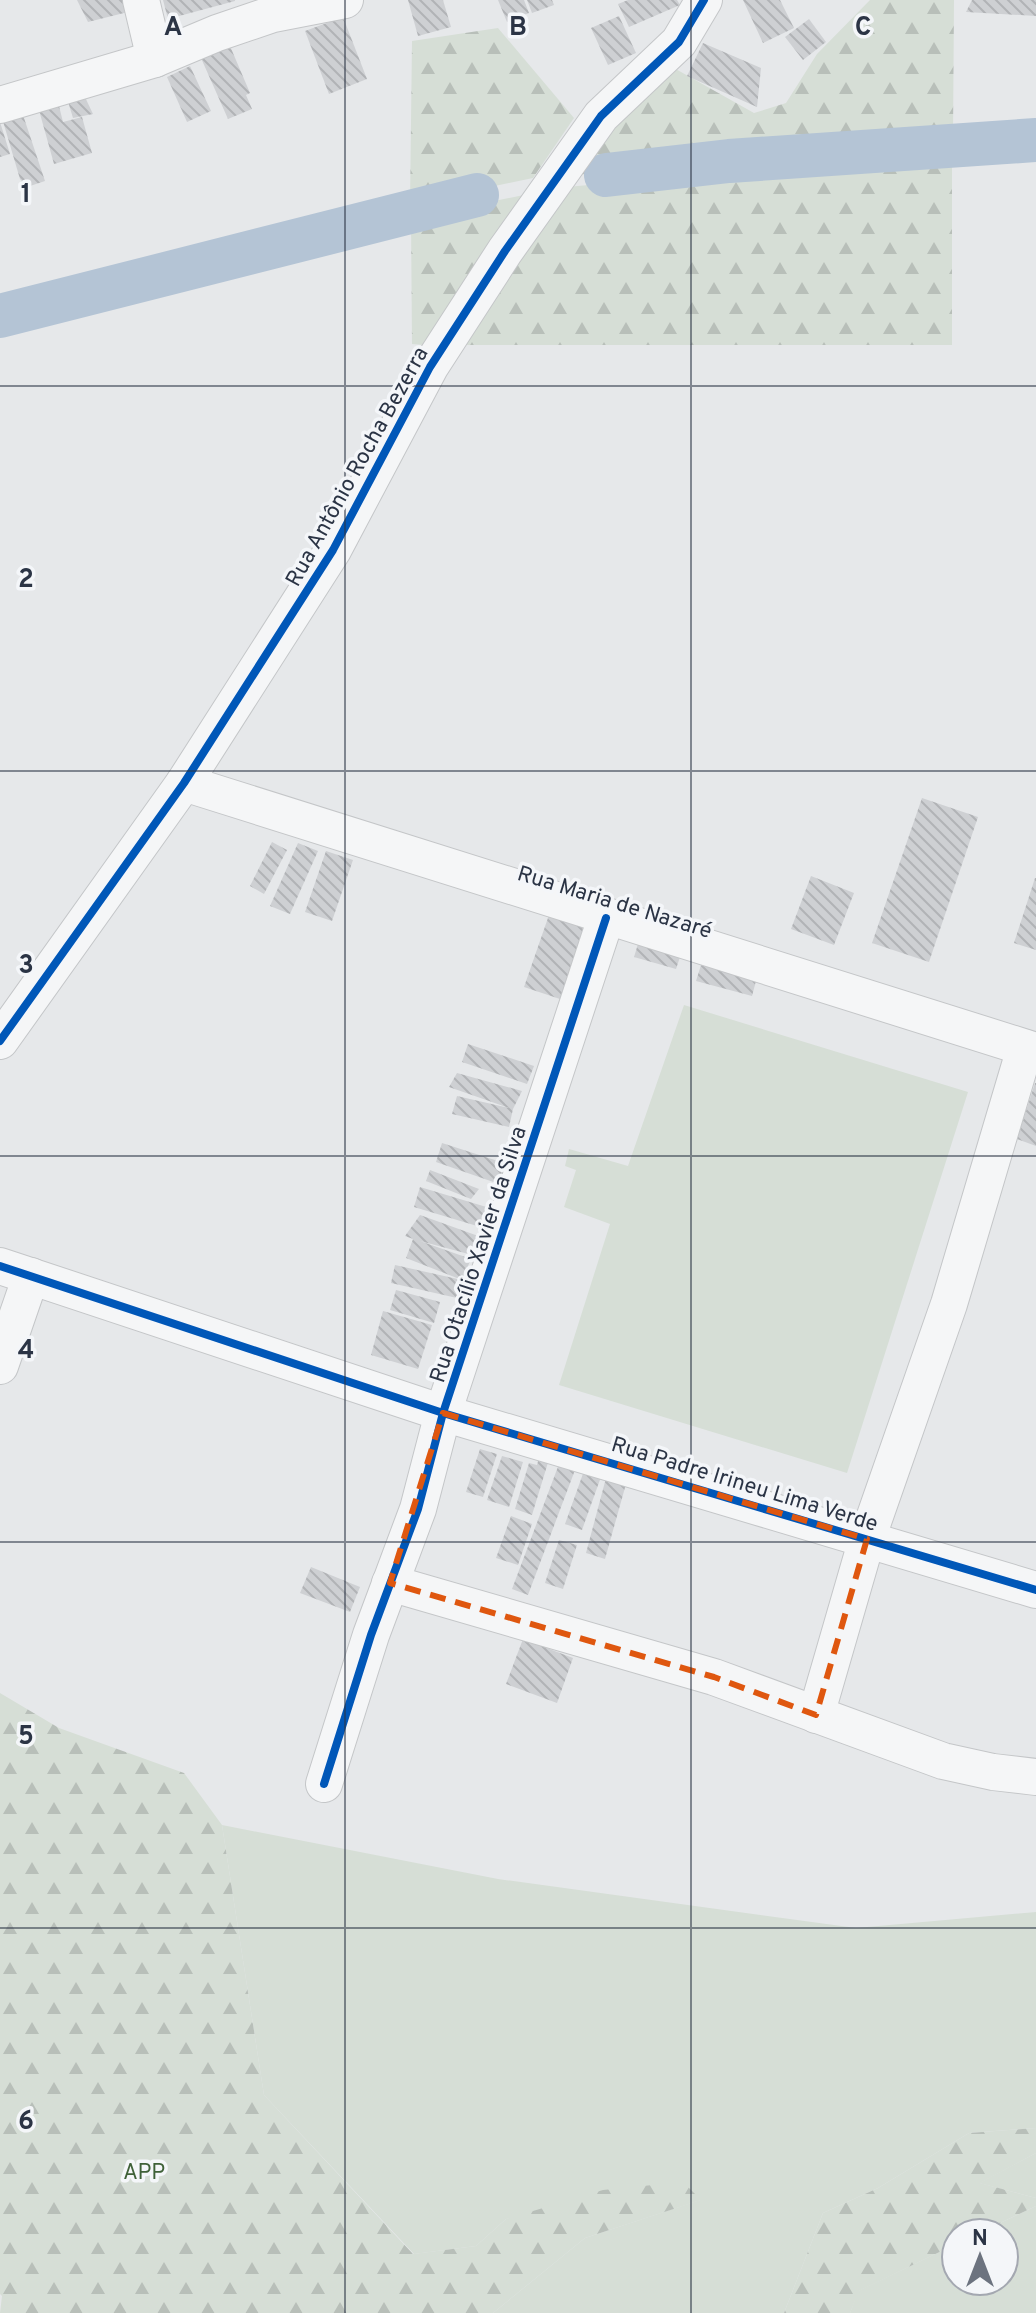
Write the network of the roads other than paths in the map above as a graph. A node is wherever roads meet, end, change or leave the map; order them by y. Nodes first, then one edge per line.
1 (141, 0) edge
2 (345, 0) edge
3 (704, 0) edge
4 (276, 7) edge
5 (155, 59) junction
6 (0, 105) edge
7 (184, 783) junction
8 (606, 918) junction
9 (0, 1041) edge
10 (1031, 1050) edge
11 (15, 1271) edge
12 (0, 1366) edge
13 (443, 1413) junction
14 (867, 1539) junction
15 (390, 1583) junction
16 (1036, 1590) edge
17 (816, 1715) junction
18 (1036, 1777) edge
19 (324, 1784) dead end

1 - 5 street
2 - 4 street
3 - 7 street, Rua Antônio Rocha Bezerra
4 - 5 street
5 - 6 street
7 - 8 street, Rua Maria de Nazaré
7 - 9 street, Rua Antônio Rocha Bezerra
8 - 10 street, Rua Maria de Nazaré
8 - 13 street, Rua Otacílio Xavier da Silva
10 - 14 street
11 - 12 street
11 - 13 street, Rua Padre Irineu Lima Verde
13 - 14 street, Rua Padre Irineu Lima Verde
13 - 15 street, Rua Otacílio Xavier da Silva
14 - 16 street, Rua Padre Irineu Lima Verde
14 - 17 street
15 - 17 street
15 - 19 street, Rua Otacílio Xavier da Silva
17 - 18 street

